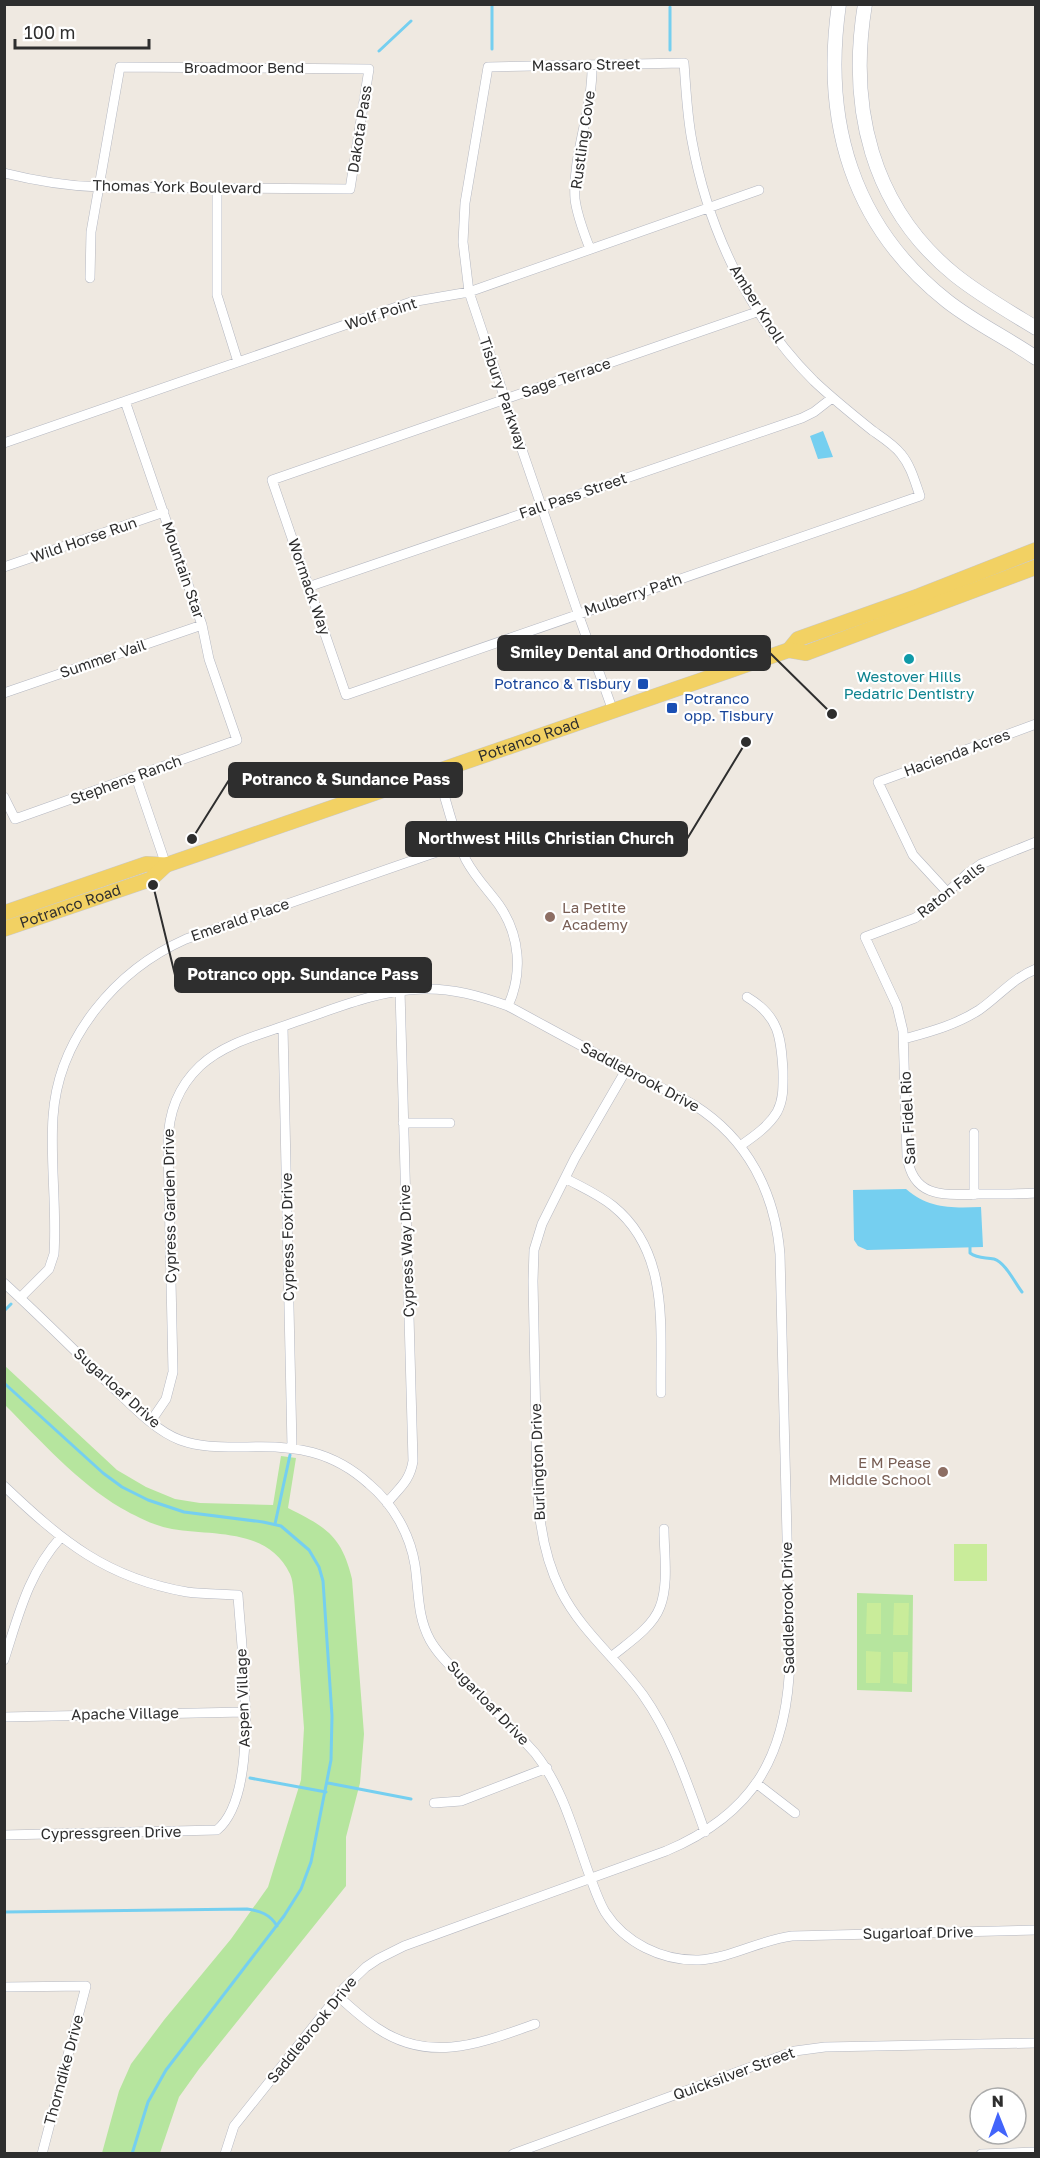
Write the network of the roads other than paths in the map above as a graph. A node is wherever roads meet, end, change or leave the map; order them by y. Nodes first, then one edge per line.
1 (839, 4) edge
2 (864, 4) edge
3 (684, 63) joint
4 (592, 65) junction
5 (488, 67) joint
6 (369, 69) joint
7 (833, 70) junction
8 (858, 70) junction
9 (4, 173) edge
10 (99, 187) junction
11 (217, 188) junction
12 (350, 189) joint
13 (759, 190) dead end
14 (708, 207) junction
15 (590, 249) junction
16 (946, 267) junction
17 (90, 278) dead end
18 (929, 285) junction
19 (469, 292) junction
20 (759, 311) junction
21 (1035, 328) edge
22 (1035, 358) edge
23 (238, 362) junction
24 (832, 398) junction
25 (505, 399) junction
26 (125, 401) junction
27 (4, 443) edge
28 (272, 480) joint
29 (920, 496) joint
30 (542, 507) junction
31 (164, 512) junction
32 (1035, 550) edge
33 (1020, 557) junction
34 (1002, 564) junction
35 (4, 567) edge
36 (1030, 569) edge
37 (308, 587) junction
38 (919, 596) junction
39 (938, 605) junction
40 (579, 614) junction
41 (202, 625) junction
42 (830, 644) junction
43 (789, 650) junction
44 (4, 693) edge
45 (345, 695) joint
46 (613, 711) junction
47 (1035, 724) edge
48 (237, 740) joint
49 (437, 772) junction
50 (136, 777) junction
51 (4, 796) edge
52 (1035, 842) edge
53 (460, 844) junction
54 (166, 865) junction
55 (948, 893) junction
56 (4, 913) edge
57 (4, 929) edge
58 (865, 937) joint
59 (1035, 969) edge
60 (400, 990) junction
61 (747, 998) dead end
62 (508, 1006) junction
63 (283, 1027) junction
64 (904, 1039) junction
65 (626, 1070) junction
66 (450, 1123) dead end
67 (403, 1124) junction
68 (974, 1132) dead end
69 (740, 1146) junction
70 (566, 1178) junction
71 (1035, 1193) edge
72 (975, 1195) junction
73 (4, 1284) edge
74 (20, 1298) junction
75 (661, 1393) dead end
76 (151, 1421) junction
77 (292, 1447) junction
78 (4, 1486) edge
79 (387, 1503) junction
80 (664, 1529) dead end
81 (60, 1537) junction
82 (612, 1657) junction
83 (4, 1660) edge
84 (245, 1712) junction
85 (4, 1717) edge
86 (547, 1767) junction
87 (756, 1783) junction
88 (434, 1803) dead end
89 (795, 1813) dead end
90 (217, 1830) joint
91 (705, 1832) junction
92 (4, 1835) edge
93 (590, 1877) junction
94 (1035, 1930) edge
95 (4, 1987) edge
96 (338, 1996) junction
97 (535, 2024) dead end
98 (1035, 2043) edge
99 (1035, 2152) edge
100 (42, 2154) edge
101 (225, 2154) edge
102 (513, 2154) edge
103 (981, 2154) edge

1 - 7 main road
2 - 8 main road
3 - 4 street, Massaro Street
3 - 14 street, Amber Knoll
4 - 5 street, Massaro Street
4 - 15 street, Rustling Cove
5 - 19 street, Tisbury Parkway
6 - 10 street, Broadmoor Bend
6 - 12 street, Dakota Pass
7 - 8 main road
7 - 18 main road
8 - 16 main road
9 - 10 street, Thomas York Boulevard
10 - 11 street, Thomas York Boulevard
10 - 17 street
11 - 12 street, Thomas York Boulevard
11 - 23 street
13 - 14 street, Wolf Point
14 - 15 street, Wolf Point
14 - 20 street, Amber Knoll
15 - 19 street, Wolf Point
16 - 18 main road
16 - 21 main road
18 - 22 main road
19 - 23 street, Wolf Point
19 - 25 street, Tisbury Parkway
20 - 24 street, Amber Knoll
20 - 25 street, Sage Terrace
23 - 26 street, Wolf Point
24 - 29 street, Amber Knoll
24 - 30 street, Fall Pass Street
25 - 28 street, Sage Terrace
25 - 30 street, Tisbury Parkway
26 - 27 street, Wolf Point
26 - 31 street, Mountain Star
28 - 37 street, Wormack Way
29 - 40 street, Mulberry Path
30 - 37 street, Fall Pass Street
30 - 40 street, Tisbury Parkway
31 - 35 street, Wild Horse Run
31 - 41 street, Mountain Star
32 - 33 main road, Potranco Road
33 - 34 main road, Potranco Road
33 - 36 main road
34 - 38 main road, Potranco Road
34 - 39 main road
36 - 39 main road, Potranco Road
37 - 45 street, Wormack Way
38 - 42 main road
38 - 43 main road, Potranco Road
39 - 42 main road, Potranco Road
40 - 45 street, Mulberry Path
40 - 46 street, Tisbury Parkway
41 - 44 street, Summer Vail
41 - 48 street, Mountain Star
42 - 43 main road, Potranco Road
43 - 46 main road, Potranco Road
46 - 49 main road, Potranco Road
47 - 55 street, Hacienda Acres
48 - 50 street, Stephens Ranch
49 - 53 street
49 - 54 main road, Potranco Road
50 - 51 street, Stephens Ranch
50 - 54 street
52 - 55 street, Raton Falls
53 - 62 street
53 - 74 street, Emerald Place
54 - 56 main road, Potranco Road
54 - 57 main road, Potranco Road
55 - 58 street, Raton Falls
58 - 64 street, San Fidel Rio
59 - 64 street
60 - 62 street, Saddlebrook Drive
60 - 63 street, Cypress Garden Drive
60 - 67 street, Cypress Way Drive
61 - 69 street
62 - 65 street, Saddlebrook Drive
63 - 76 street, Cypress Garden Drive
63 - 77 street, Cypress Fox Drive
64 - 72 street, San Fidel Rio
65 - 69 street, Saddlebrook Drive
65 - 70 street, Burlington Drive
66 - 67 street
67 - 79 street, Cypress Way Drive
68 - 72 street
69 - 87 street, Saddlebrook Drive
70 - 75 street
70 - 82 street, Burlington Drive
71 - 72 street, San Fidel Rio
73 - 74 street, Sugarloaf Drive
74 - 76 street, Sugarloaf Drive
76 - 77 street, Sugarloaf Drive
77 - 79 street, Sugarloaf Drive
78 - 81 street
79 - 86 street, Sugarloaf Drive
80 - 82 street
81 - 83 street
81 - 84 street, Aspen Village
82 - 91 street, Burlington Drive
84 - 85 street, Apache Village
84 - 90 street, Aspen Village
86 - 88 street
86 - 93 street, Sugarloaf Drive
87 - 89 street
87 - 91 street, Saddlebrook Drive
90 - 92 street, Cypressgreen Drive
91 - 93 street, Saddlebrook Drive
93 - 94 street, Sugarloaf Drive
93 - 96 street, Saddlebrook Drive
95 - 100 street, Thorndike Drive
96 - 97 street
96 - 101 street, Saddlebrook Drive
98 - 102 street, Quicksilver Street
99 - 103 street

